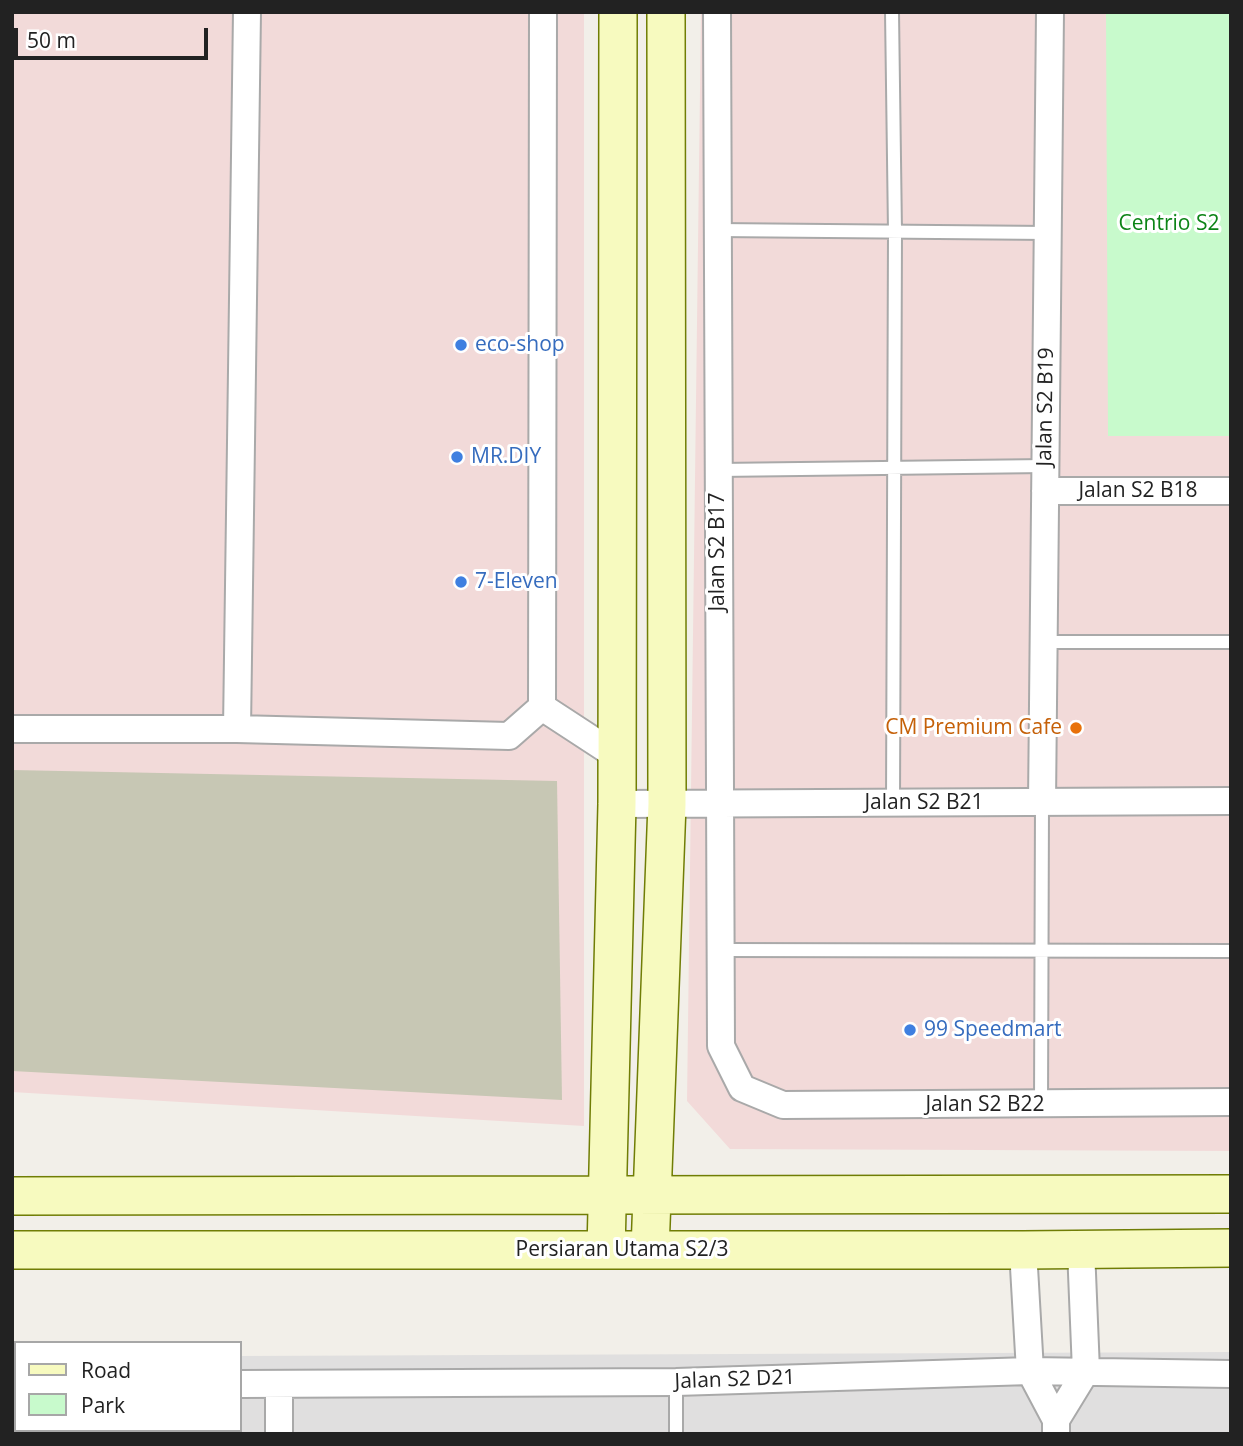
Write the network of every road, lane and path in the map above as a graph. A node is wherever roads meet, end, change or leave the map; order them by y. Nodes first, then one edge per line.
1 (247, 12) edge
2 (543, 12) edge
3 (618, 12) edge
4 (666, 12) edge
5 (717, 12) edge
6 (892, 12) edge
7 (1050, 12) edge
8 (717, 230) junction
9 (895, 232) junction
10 (1048, 233) junction
11 (894, 468) junction
12 (718, 470) junction
13 (1046, 479) junction
14 (1231, 491) edge
15 (1044, 642) junction
16 (1231, 642) edge
17 (542, 707) junction
18 (12, 729) edge
19 (237, 729) junction
20 (617, 756) junction
21 (1231, 801) edge
22 (1042, 802) junction
23 (892, 803) junction
24 (617, 804) junction
25 (667, 804) junction
26 (720, 804) junction
27 (722, 950) junction
28 (1042, 951) junction
29 (1231, 951) edge
30 (741, 1088) joint
31 (1231, 1102) edge
32 (1041, 1105) junction
33 (608, 1194) junction
34 (652, 1194) junction
35 (1231, 1194) edge
36 (12, 1196) edge
37 (1231, 1248) edge
38 (1081, 1249) junction
39 (12, 1250) edge
40 (606, 1250) junction
41 (650, 1250) junction
42 (1023, 1250) junction
43 (1030, 1371) junction
44 (1086, 1371) junction
45 (1231, 1374) edge
46 (676, 1382) junction
47 (242, 1384) edge
48 (279, 1385) junction
49 (1056, 1427) edge
50 (279, 1434) edge
51 (676, 1434) edge

1 - 19 street
2 - 17 street
3 - 20 street
4 - 25 street
5 - 8 street, Jalan S2 B17
6 - 9 lane
7 - 10 street, Jalan S2 B19
8 - 9 lane
8 - 12 street, Jalan S2 B17
9 - 10 lane
9 - 11 lane
10 - 13 street, Jalan S2 B19
11 - 12 lane
11 - 13 lane
11 - 23 lane
12 - 26 street, Jalan S2 B17
13 - 14 street, Jalan S2 B18
13 - 15 street, Jalan S2 B19
15 - 16 lane
15 - 22 street, Jalan S2 B19
17 - 19 street
17 - 20 street
18 - 19 street
20 - 24 street
21 - 22 street, Jalan S2 B21
22 - 23 street, Jalan S2 B21
22 - 28 lane
23 - 26 street, Jalan S2 B21
24 - 25 street, Jalan S2 B21
24 - 33 street
25 - 26 street, Jalan S2 B21
25 - 34 street
26 - 27 street, Jalan S2 B17
27 - 28 lane
27 - 30 street, Jalan S2 B17
28 - 29 lane
28 - 32 lane
30 - 32 street, Jalan S2 B22
31 - 32 street, Jalan S2 B22
33 - 34 street
33 - 36 street
33 - 40 street
34 - 35 street
34 - 41 street
37 - 38 street, Persiaran Utama S2/3
38 - 42 street, Persiaran Utama S2/3
38 - 44 street
39 - 40 street, Persiaran Utama S2/3
40 - 41 street, Persiaran Utama S2/3
41 - 42 street, Persiaran Utama S2/3
42 - 43 street
43 - 44 street, Jalan S2 D21
43 - 46 street, Jalan S2 D21
43 - 49 street
44 - 45 street, Jalan S2 D21
44 - 49 street
46 - 48 street, Jalan S2 D21
46 - 51 lane
47 - 48 street, Jalan S2 D21
48 - 50 street

